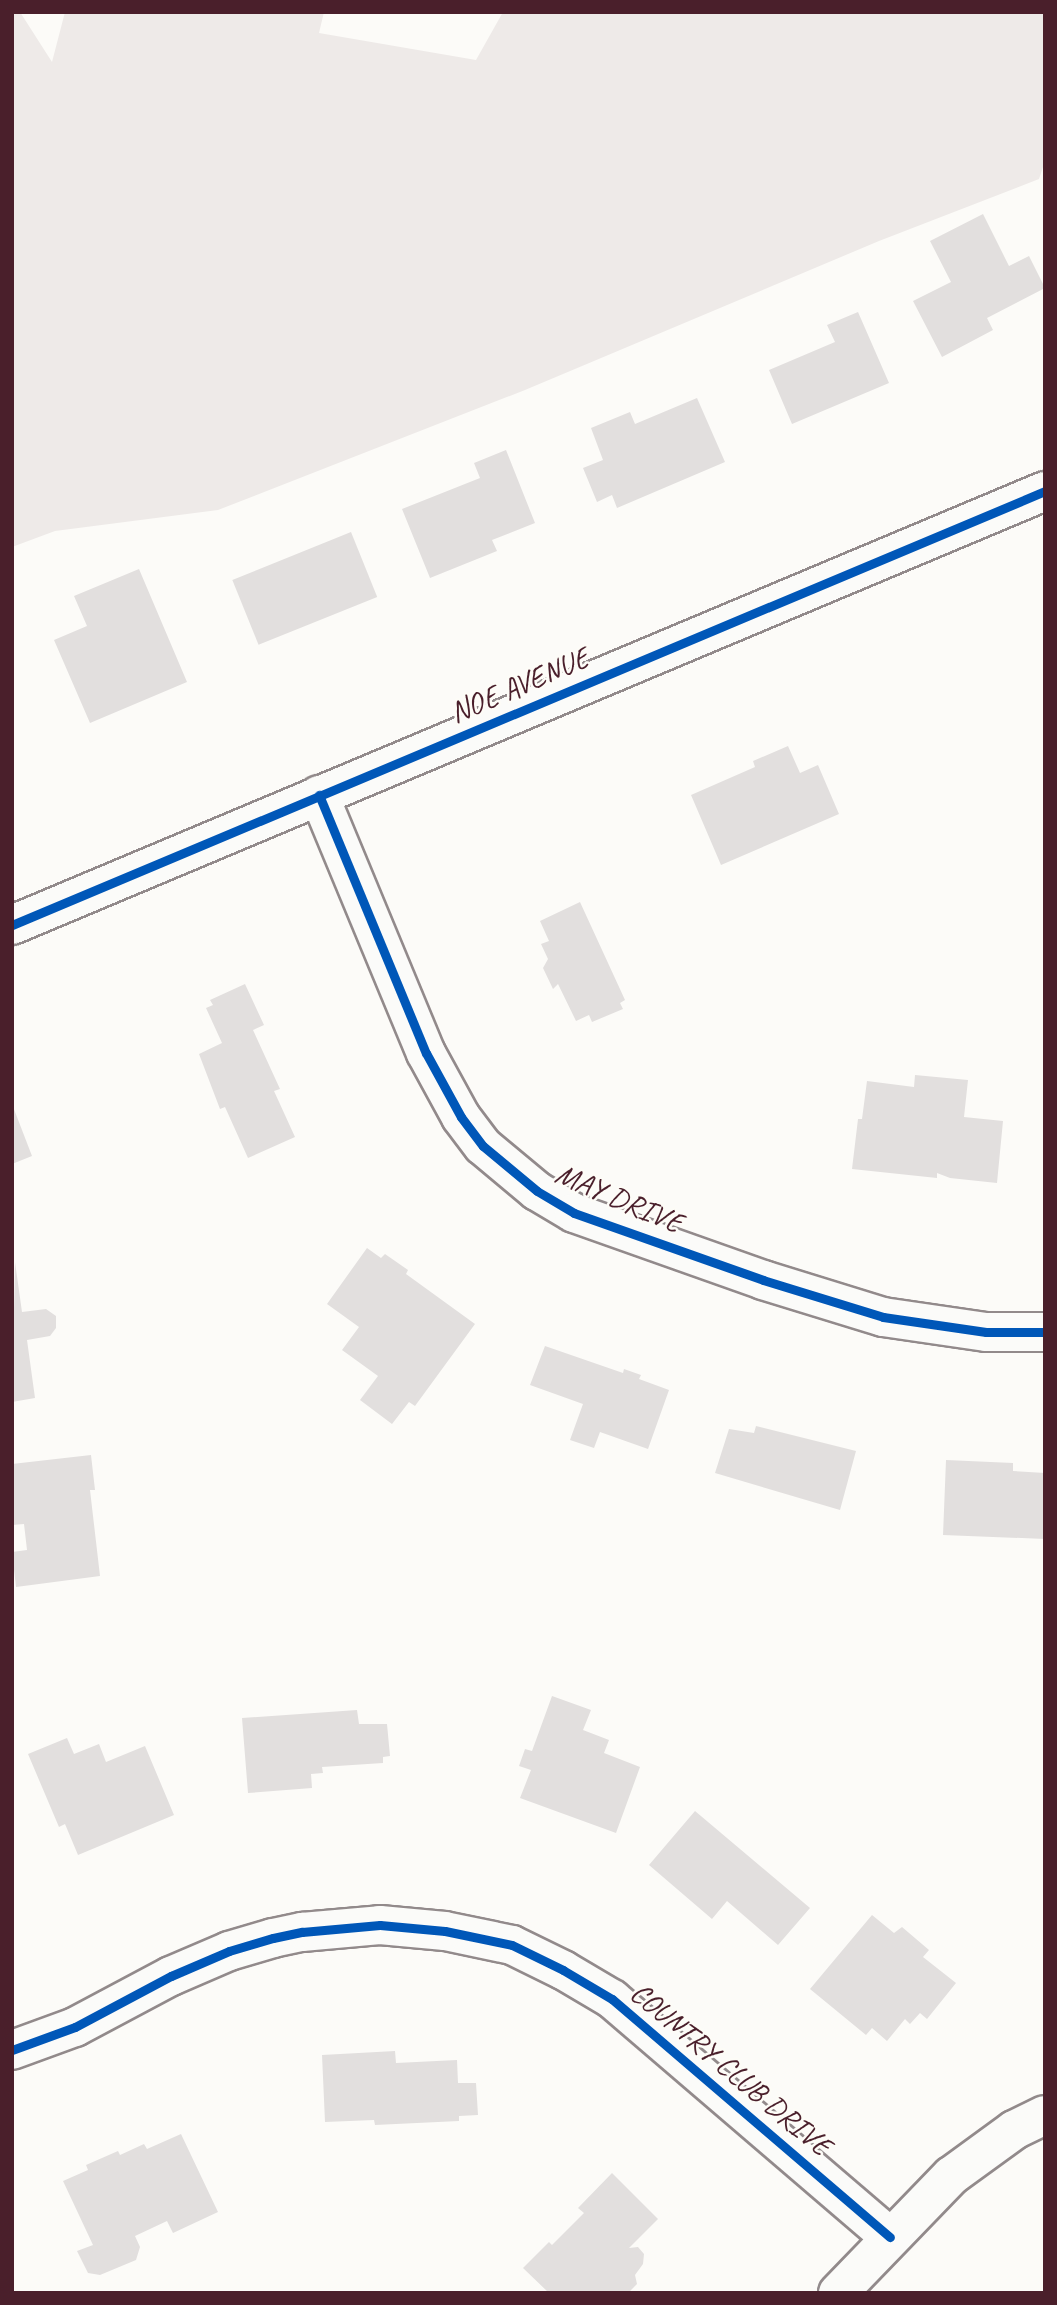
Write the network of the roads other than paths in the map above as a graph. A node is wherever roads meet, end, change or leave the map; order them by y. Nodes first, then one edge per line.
1 (1045, 491) edge
2 (319, 795) junction
3 (12, 925) edge
4 (1045, 1332) edge
5 (12, 2050) edge
6 (1045, 2115) edge
7 (890, 2237) junction
8 (838, 2293) edge

1 - 2 street, NOE AVENUE
2 - 3 street, NOE AVENUE
2 - 4 street, MAY DRIVE
5 - 7 street, COUNTRY CLUB DRIVE
6 - 7 street
7 - 8 street

